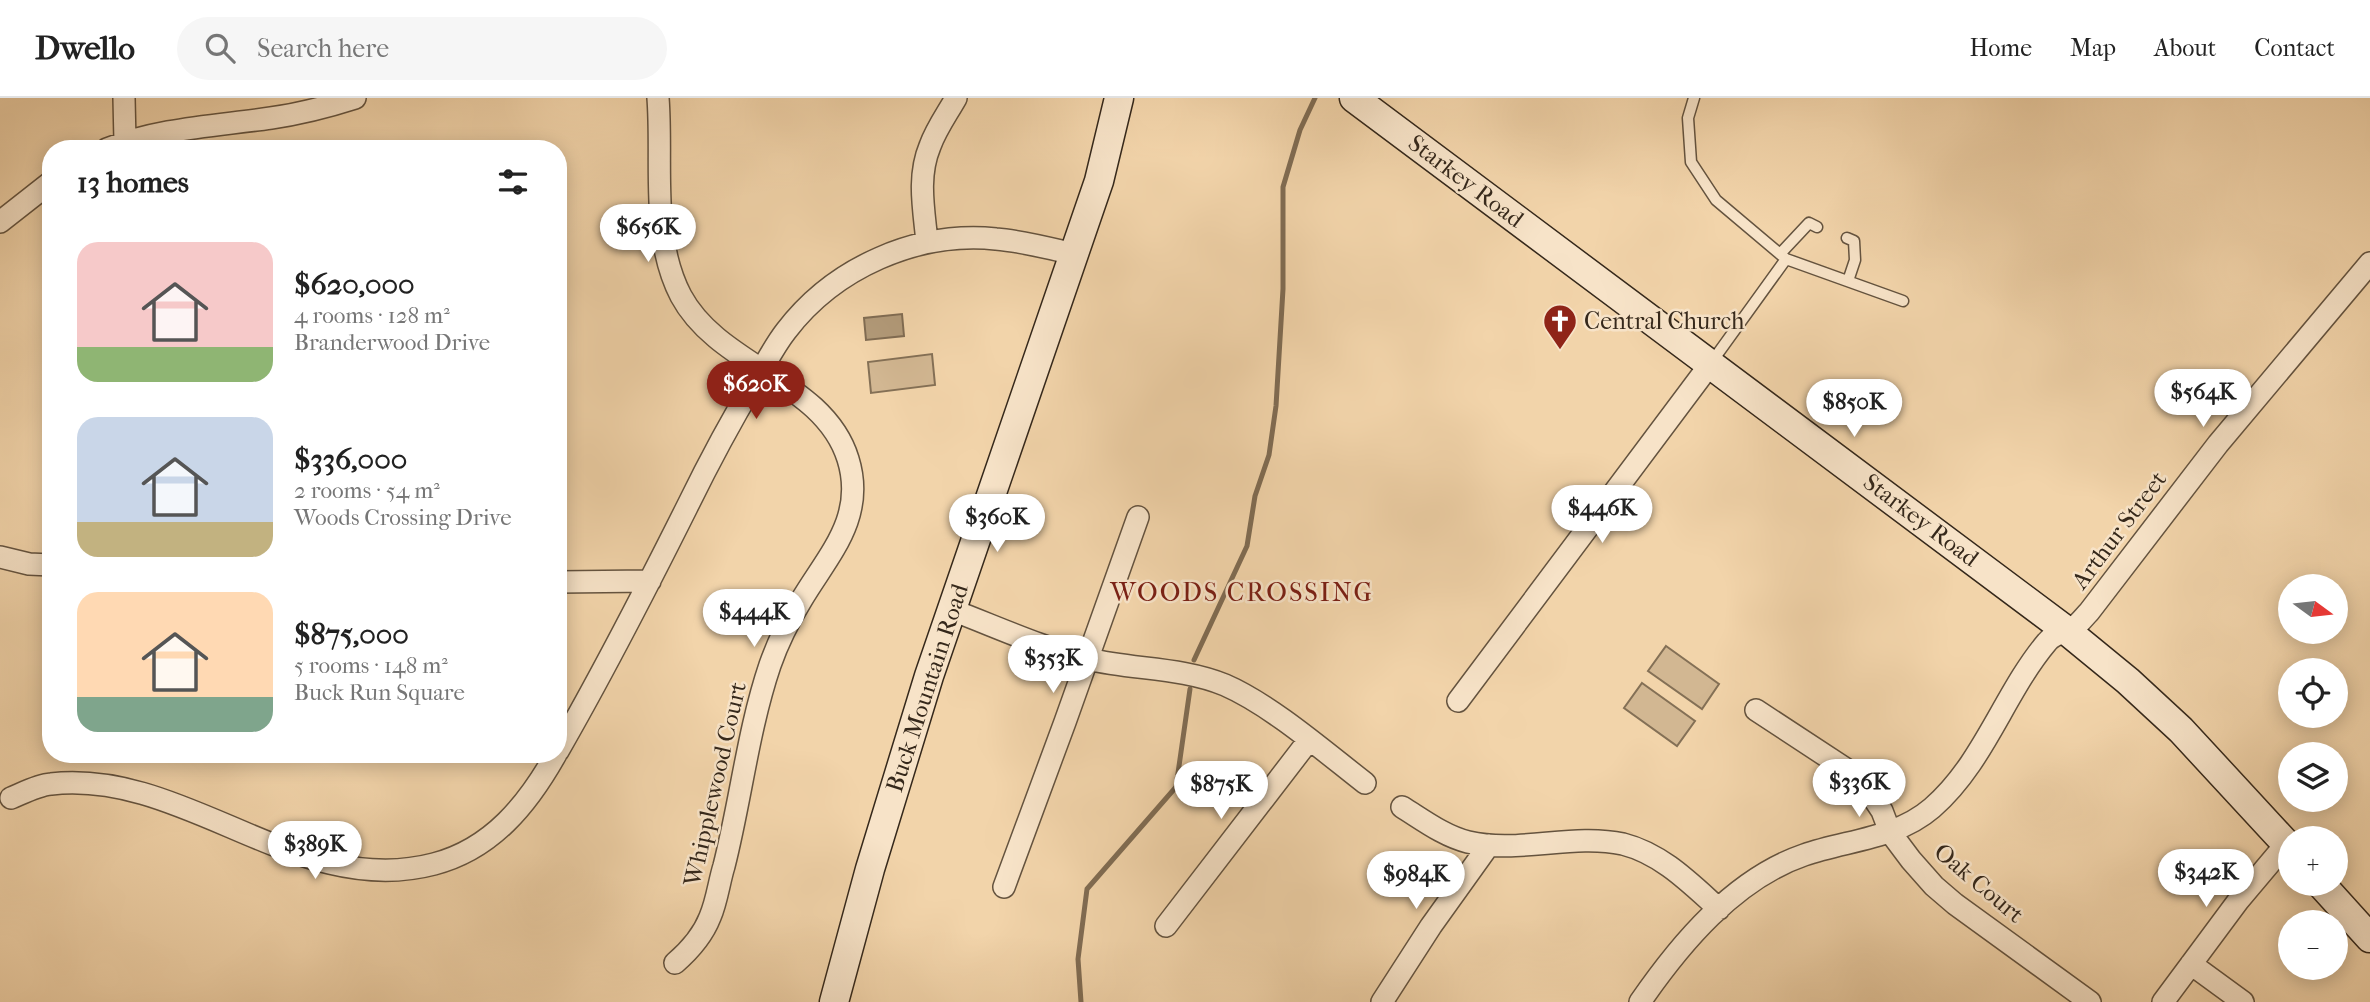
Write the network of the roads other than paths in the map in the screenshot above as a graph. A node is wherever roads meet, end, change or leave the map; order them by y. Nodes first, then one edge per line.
1 (124, 98) edge
2 (355, 98) edge
3 (658, 98) edge
4 (956, 98) edge
5 (1119, 98) edge
6 (1354, 98) edge
7 (1694, 98) edge
8 (117, 140) edge
9 (137, 140) edge
10 (42, 189) edge
11 (0, 222) edge
12 (1817, 227) dead end
13 (1847, 238) dead end
14 (927, 242) junction
15 (1074, 254) junction
16 (1783, 257) junction
17 (2370, 263) edge
18 (1848, 281) junction
19 (1903, 301) dead end
20 (1712, 363) junction
21 (761, 371) junction
22 (1138, 517) dead end
23 (0, 557) edge
24 (42, 565) edge
25 (650, 581) junction
26 (567, 582) edge
27 (952, 610) junction
28 (2067, 631) junction
29 (1088, 659) junction
30 (1458, 701) dead end
31 (1756, 710) dead end
32 (567, 735) edge
33 (1309, 740) junction
34 (551, 763) edge
35 (1366, 783) dead end
36 (11, 798) dead end
37 (1402, 807) dead end
38 (1890, 832) junction
39 (2278, 835) edge
40 (1489, 845) junction
41 (2278, 857) edge
42 (1004, 887) dead end
43 (2332, 896) edge
44 (1719, 909) junction
45 (1166, 926) dead end
46 (2370, 938) edge
47 (675, 963) dead end
48 (2191, 964) junction
49 (1643, 1001) edge
50 (834, 1002) edge
51 (1382, 1002) edge
52 (2090, 1002) edge
53 (2163, 1002) edge
54 (2243, 1002) edge

1 - 8 street
2 - 9 street
3 - 21 street, Whipplewood Court
4 - 14 street
5 - 15 main road, Buck Mountain Road
6 - 20 main road, Starkey Road
7 - 16 lane
10 - 11 street
12 - 16 lane
13 - 18 lane
14 - 15 street
14 - 21 street
15 - 27 main road, Buck Mountain Road
16 - 18 lane
16 - 20 lane
17 - 28 street, Arthur Street
18 - 19 lane
20 - 28 main road, Starkey Road
20 - 30 street
21 - 25 street
21 - 47 street, Whipplewood Court
22 - 29 street
23 - 24 street
25 - 26 street
25 - 32 street
27 - 29 street
27 - 50 main road, Buck Mountain Road
28 - 38 street, Arthur Street
28 - 39 main road, Starkey Road
29 - 33 street
29 - 42 street
31 - 38 street, Oak Court
33 - 35 street
33 - 45 street
34 - 36 street
37 - 40 street
38 - 44 street, Arthur Street
38 - 52 street, Oak Court
40 - 44 street
40 - 51 street
41 - 48 street
43 - 46 main road
44 - 49 street, Arthur Street
48 - 53 street
48 - 54 street

